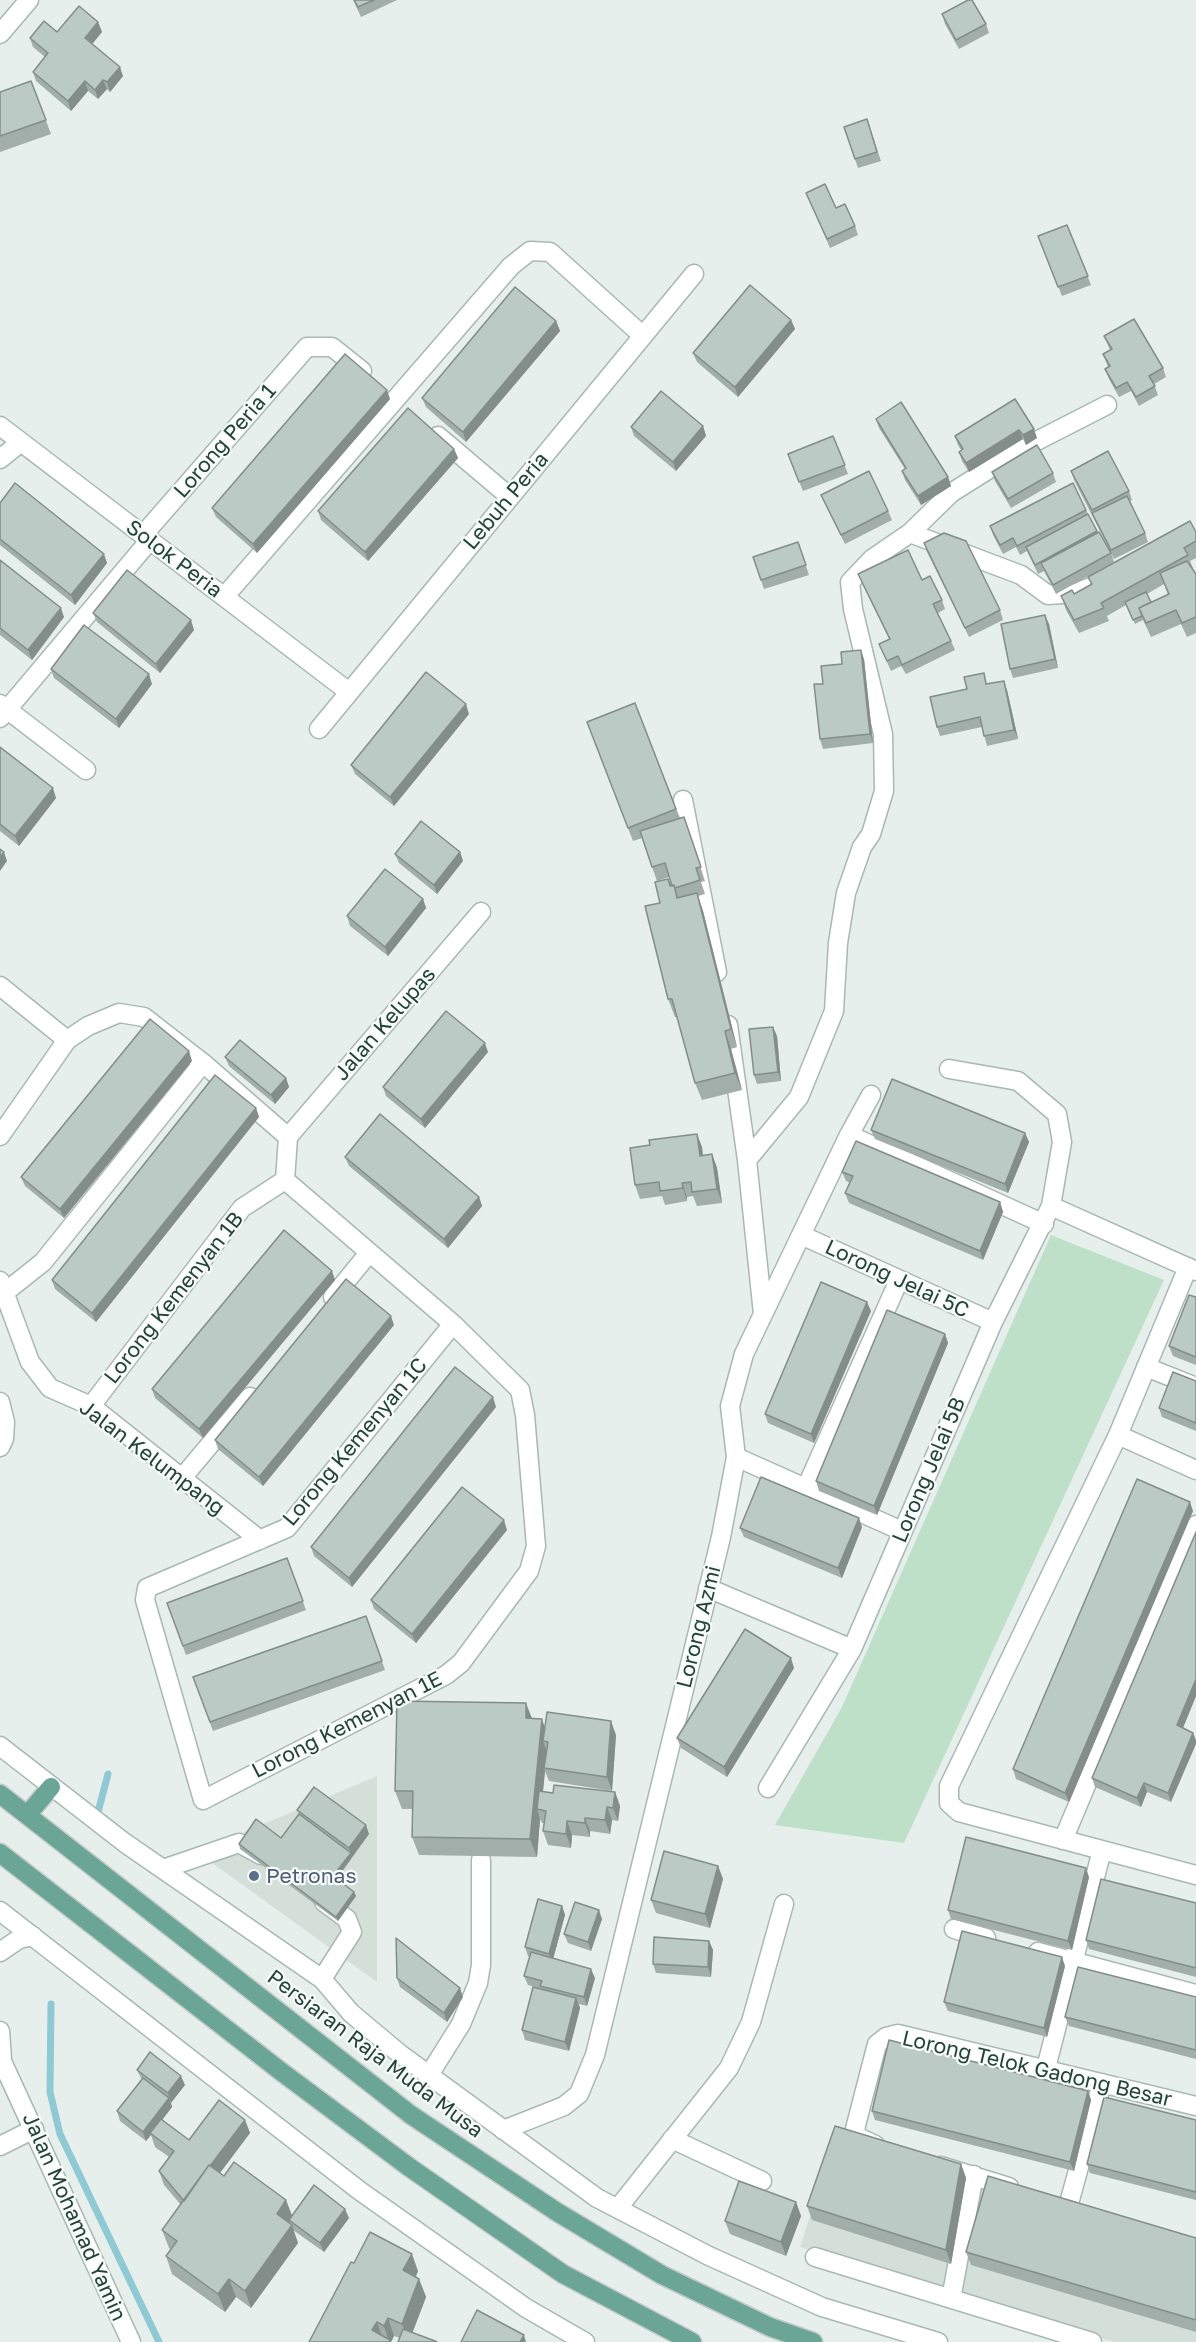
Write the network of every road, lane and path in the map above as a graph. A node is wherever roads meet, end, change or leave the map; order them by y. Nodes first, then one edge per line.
1 (29, 0) edge
2 (0, 34) edge
3 (694, 274) dead end
4 (643, 336) junction
5 (395, 399) junction
6 (1107, 405) dead end
7 (0, 426) edge
8 (21, 442) junction
9 (0, 459) edge
10 (510, 497) junction
11 (910, 533) junction
12 (146, 538) junction
13 (1102, 581) edge
14 (224, 597) junction
15 (349, 692) junction
16 (2, 711) edge
17 (319, 729) dead end
18 (86, 770) dead end
19 (683, 800) dead end
20 (482, 912) dead end
21 (720, 985) edge
22 (0, 986) edge
23 (724, 1008) edge
24 (67, 1040) junction
25 (203, 1063) junction
26 (949, 1069) dead end
27 (871, 1095) dead end
28 (849, 1135) junction
29 (0, 1136) edge
30 (288, 1137) junction
31 (747, 1160) junction
32 (285, 1180) junction
33 (1051, 1206) junction
34 (1044, 1224) junction
35 (801, 1235) junction
36 (369, 1253) junction
37 (1192, 1269) edge
38 (899, 1280) junction
39 (2, 1287) edge
40 (763, 1314) junction
41 (318, 1315) edge
42 (993, 1322) junction
43 (453, 1324) junction
44 (1146, 1367) junction
45 (260, 1385) edge
46 (1196, 1387) edge
47 (0, 1402) edge
48 (91, 1406) junction
49 (1118, 1435) junction
50 (0, 1447) edge
51 (736, 1457) junction
52 (1196, 1470) edge
53 (182, 1478) junction
54 (806, 1488) junction
55 (1196, 1525) edge
56 (902, 1531) junction
57 (260, 1540) junction
58 (147, 1588) joint
59 (708, 1588) junction
60 (852, 1649) junction
61 (0, 1746) edge
62 (51, 1787) junction
63 (768, 1788) dead end
64 (0, 1794) edge
65 (28, 1814) junction
66 (1063, 1840) junction
67 (1102, 1850) junction
68 (0, 1853) edge
69 (481, 1860) edge
70 (274, 1866) edge
71 (163, 1869) junction
72 (1196, 1875) edge
73 (311, 1892) edge
74 (784, 1904) dead end
75 (0, 1911) edge
76 (954, 1929) dead end
77 (33, 1936) junction
78 (0, 1952) edge
79 (1074, 1961) junction
80 (322, 1979) junction
81 (1196, 1994) edge
82 (0, 2031) edge
83 (1, 2058) edge
84 (1046, 2068) junction
85 (429, 2076) junction
86 (1102, 2083) junction
87 (1196, 2106) edge
88 (34, 2129) junction
89 (503, 2130) junction
90 (672, 2139) junction
91 (0, 2146) edge
92 (887, 2149) edge
93 (920, 2159) edge
94 (974, 2175) junction
95 (762, 2181) dead end
96 (1026, 2193) edge
97 (1047, 2200) edge
98 (1068, 2207) junction
99 (618, 2208) junction
100 (1089, 2214) edge
101 (815, 2257) dead end
102 (951, 2299) junction
103 (131, 2342) edge
104 (585, 2342) edge
105 (692, 2342) edge
106 (813, 2342) edge
107 (938, 2342) edge
108 (1092, 2342) edge

1 - 2 street
3 - 4 street, Lebuh Peria
4 - 5 street
4 - 10 street, Lebuh Peria
5 - 10 street
5 - 12 street, Lorong Peria 1
5 - 14 street
6 - 11 street
7 - 8 street, Solok Peria
8 - 9 street
8 - 12 street, Solok Peria
10 - 15 street, Lebuh Peria
11 - 13 street
11 - 31 street
12 - 14 street, Solok Peria
12 - 16 street, Lorong Peria 1
14 - 15 street, Solok Peria
15 - 17 street, Lebuh Peria
16 - 18 street
19 - 21 street
20 - 30 street, Jalan Kelupas
22 - 24 street
23 - 31 street
24 - 25 street
24 - 29 street
25 - 30 street
25 - 39 street
26 - 33 street, Lorong Jelai 5B
27 - 28 street, Lorong Azmi
28 - 34 street
28 - 35 street, Lorong Azmi
30 - 32 street
31 - 40 street
32 - 36 street, Lorong Kemenyan 1E
32 - 48 street, Lorong Kemenyan 1B
33 - 34 street, Lorong Jelai 5B
33 - 37 street
34 - 42 street, Lorong Jelai 5B
35 - 38 street, Lorong Jelai 5C
35 - 40 street, Lorong Azmi
36 - 41 street
36 - 43 street, Lorong Kemenyan 1E
37 - 44 street
38 - 42 street, Lorong Jelai 5C
38 - 54 street
39 - 48 street, Jalan Kelumpang
40 - 51 street, Lorong Azmi
42 - 56 street, Lorong Jelai 5B
43 - 57 street, Lorong Kemenyan 1C
43 - 58 street, Lorong Kemenyan 1E
44 - 46 street
44 - 49 street
45 - 53 street
47 - 50 street
48 - 53 street, Jalan Kelumpang
49 - 52 street
49 - 66 street
51 - 54 street
51 - 59 street, Lorong Azmi
53 - 57 street, Jalan Kelumpang
54 - 56 street
55 - 66 street
56 - 60 street, Lorong Jelai 5B
57 - 58 street, Lorong Kemenyan 1C
59 - 60 street
59 - 89 street, Lorong Azmi
60 - 63 street, Lorong Jelai 5B
61 - 62 street
62 - 65 main road
62 - 71 street
64 - 65 main road, Persiaran Raja Muda Musa
65 - 106 main road, Persiaran Raja Muda Musa
66 - 67 street
67 - 72 street
67 - 79 street
68 - 105 main road
69 - 85 street
70 - 71 street
71 - 80 street
73 - 80 street
74 - 90 street
75 - 77 street
76 - 79 street
77 - 78 street
77 - 104 street
79 - 81 street
79 - 84 street
80 - 85 street
82 - 83 street, Jalan Mohamad Yamin
83 - 88 street, Jalan Mohamad Yamin
84 - 86 street, Lorong Telok Gadong Besar
84 - 92 street, Lorong Telok Gadong Besar
85 - 89 street
86 - 87 street, Lorong Telok Gadong Besar
86 - 98 street
88 - 91 street
88 - 103 street, Jalan Mohamad Yamin
89 - 99 street
90 - 95 street
90 - 99 street
93 - 94 street
94 - 96 street
94 - 102 street
97 - 98 street
98 - 100 street
99 - 107 street
101 - 102 street
102 - 108 street

